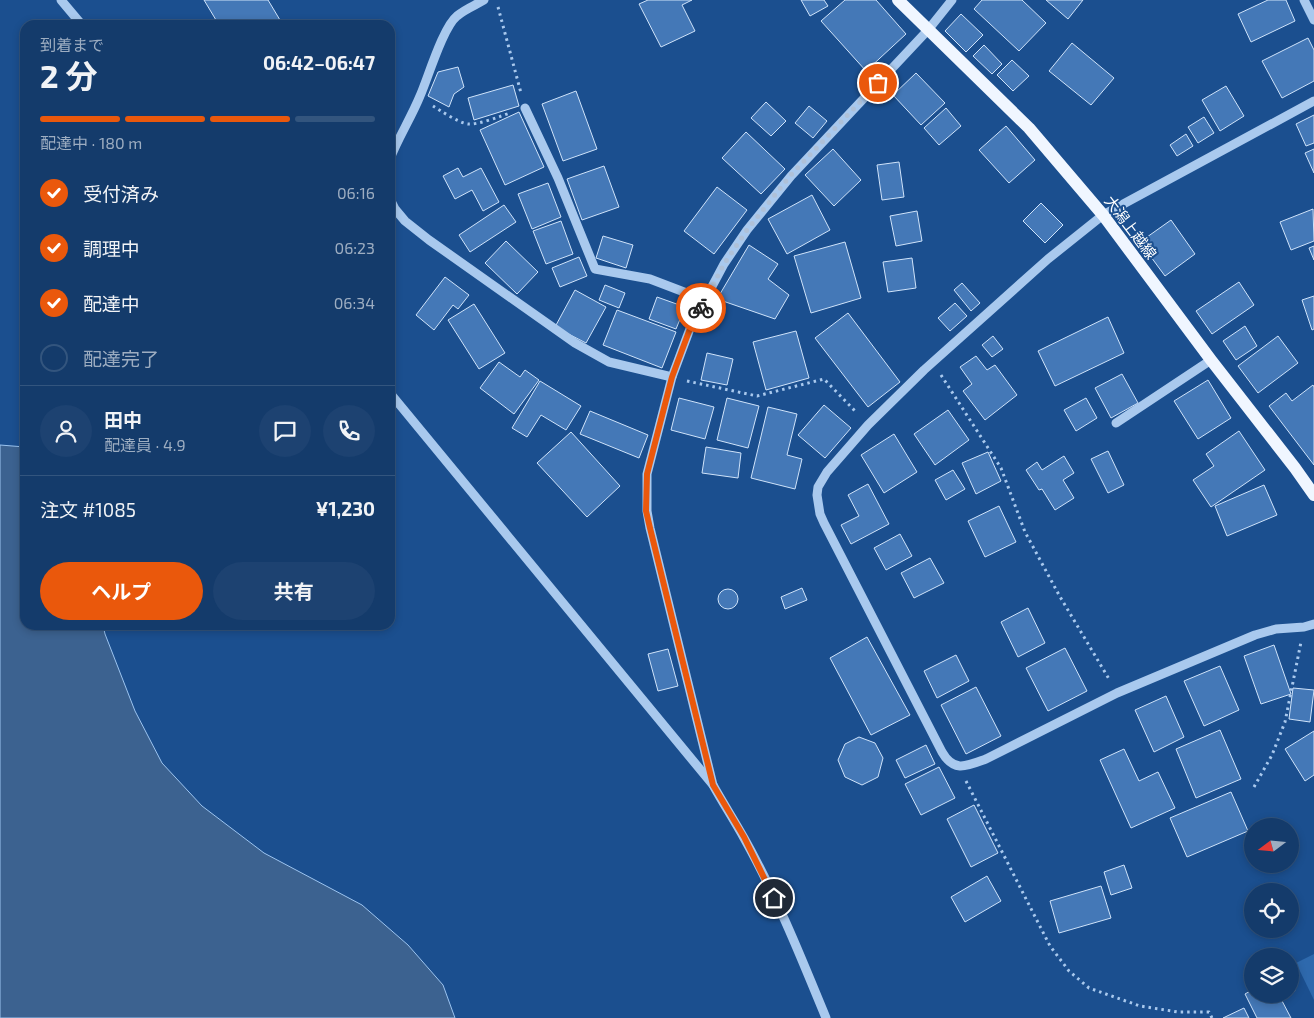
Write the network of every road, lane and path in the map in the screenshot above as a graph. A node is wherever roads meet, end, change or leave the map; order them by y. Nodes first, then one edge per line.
1 (61, 0) edge
2 (484, 0) edge
3 (497, 0) edge
4 (898, 0) edge
5 (952, 0) edge
6 (1304, 0) edge
7 (78, 20) edge
8 (1314, 20) edge
9 (928, 30) junction
10 (419, 98) junction
11 (1314, 100) edge
12 (525, 108) junction
13 (395, 146) edge
14 (395, 209) edge
15 (1103, 215) junction
16 (705, 300) junction
17 (1211, 360) junction
18 (934, 362) junction
19 (672, 377) junction
20 (395, 398) edge
21 (1116, 423) dead end
22 (868, 425) junction
23 (1314, 495) edge
24 (1314, 624) edge
25 (1304, 627) junction
26 (1117, 693) junction
27 (958, 766) junction
28 (713, 785) junction
29 (1254, 788) dead end
30 (826, 1018) edge
31 (1212, 1018) edge

1 - 7 street
2 - 10 street
3 - 12 path
4 - 9 main road, 大潟上越線
5 - 9 street
6 - 8 street
9 - 15 main road, 大潟上越線
9 - 16 street
10 - 12 path
10 - 13 street
11 - 15 street
12 - 16 street
14 - 19 street
15 - 17 main road, 大潟上越線
15 - 18 street
16 - 19 street
17 - 21 street
17 - 23 main road, 大潟上越線
18 - 22 street
18 - 26 path
19 - 22 path
19 - 28 street
20 - 28 street
22 - 27 street
24 - 25 street
25 - 26 street
25 - 29 path
26 - 27 street
27 - 31 path
28 - 30 street

